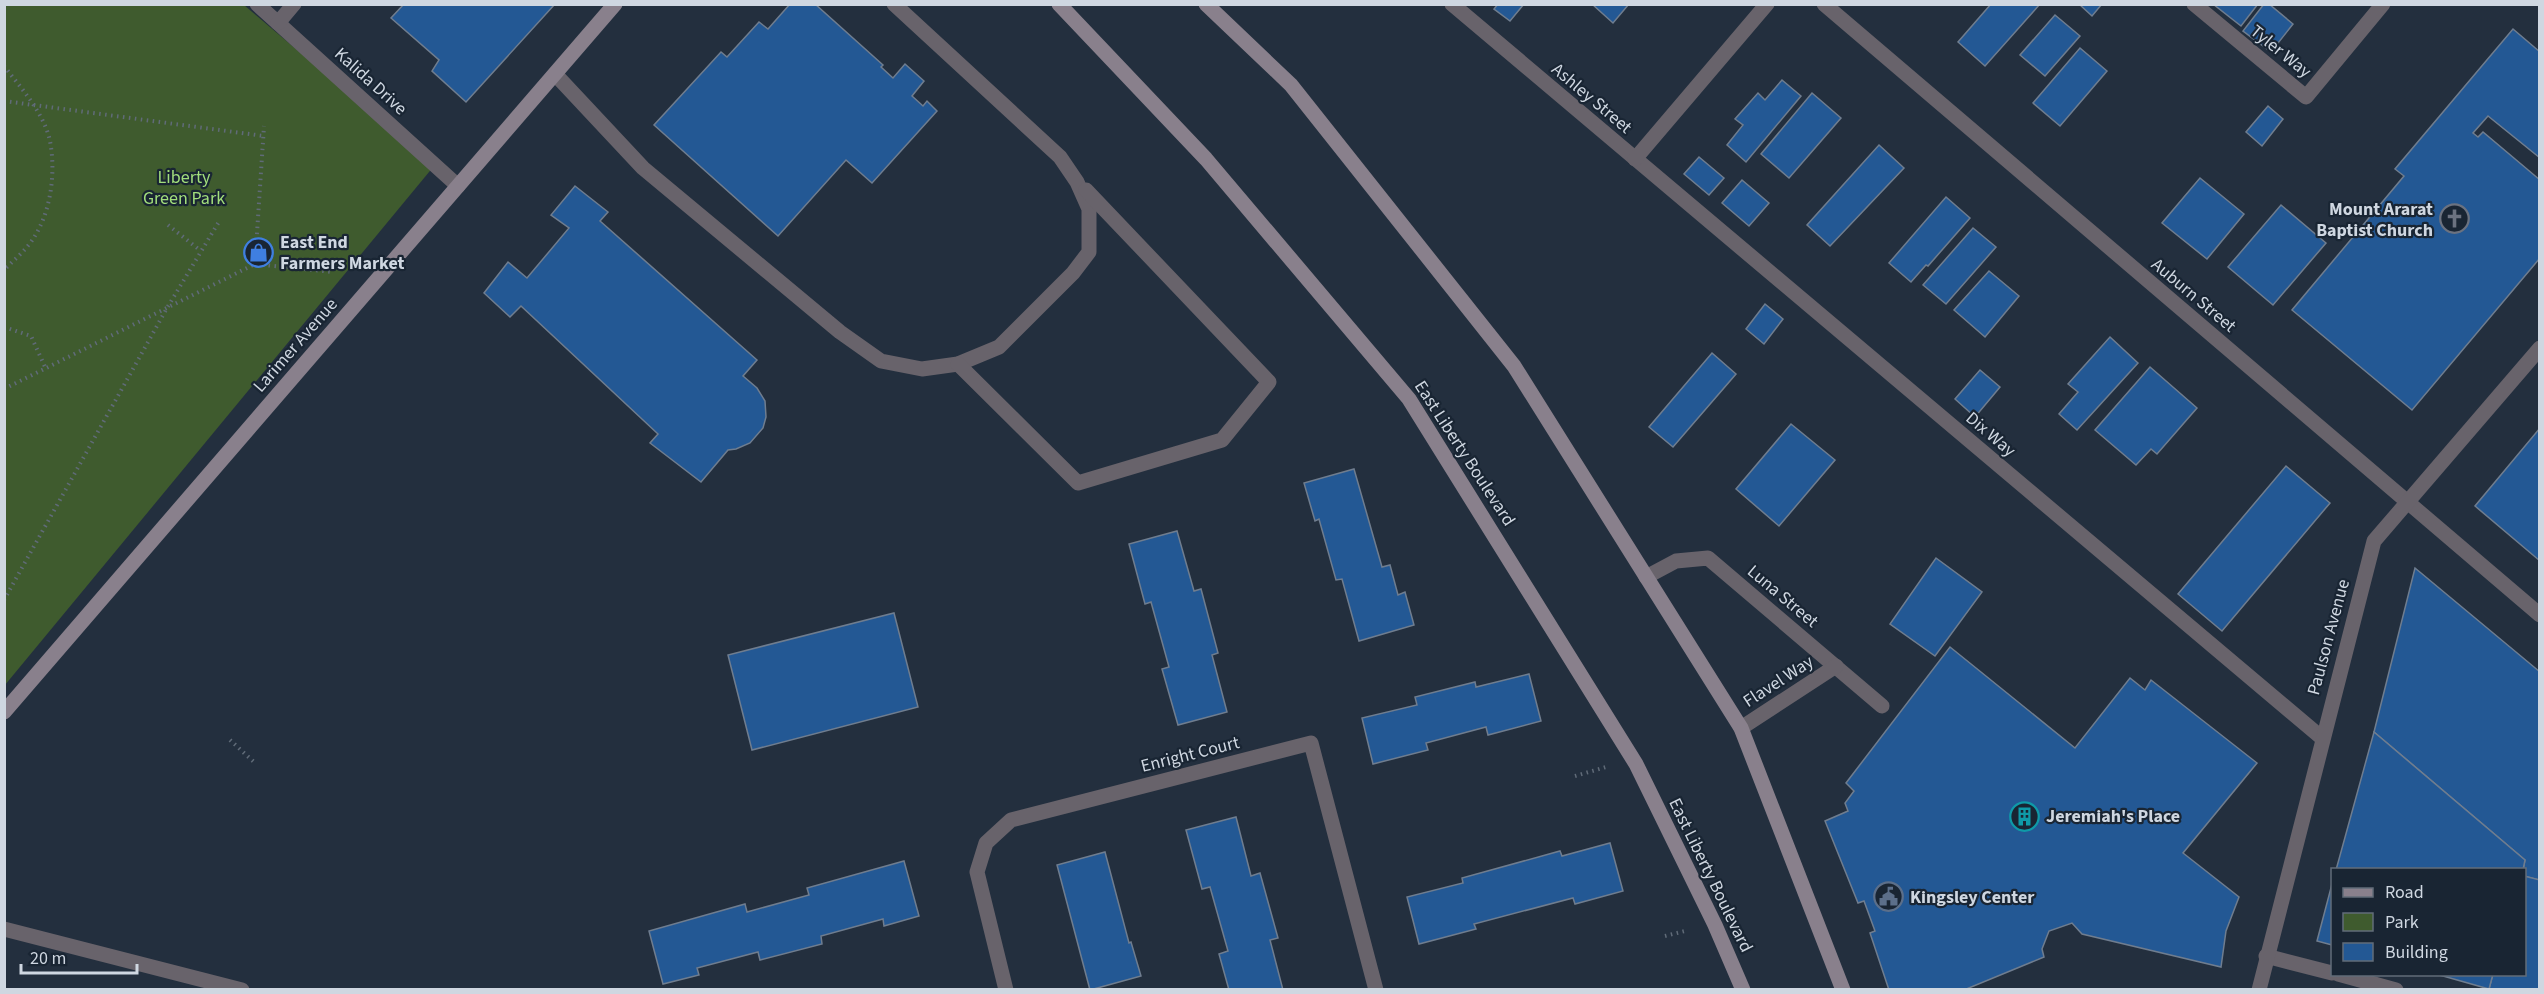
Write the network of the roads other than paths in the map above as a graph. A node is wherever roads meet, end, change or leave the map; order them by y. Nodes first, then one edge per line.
1 (257, 4) edge
2 (294, 4) edge
3 (615, 4) edge
4 (894, 4) edge
5 (1059, 4) edge
6 (1206, 4) edge
7 (1452, 4) edge
8 (1767, 4) edge
9 (1824, 4) edge
10 (2194, 4) edge
11 (2383, 4) edge
12 (278, 23) junction
13 (555, 74) junction
14 (1635, 159) junction
15 (1077, 182) junction
16 (458, 186) junction
17 (2540, 348) edge
18 (958, 364) junction
19 (2407, 502) junction
20 (1646, 577) junction
21 (2540, 615) edge
22 (1836, 666) junction
23 (1882, 706) dead end
24 (4, 712) edge
25 (1741, 728) junction
26 (2322, 738) junction
27 (4, 929) edge
28 (2266, 956) junction
29 (2331, 973) edge
30 (2342, 976) edge
31 (242, 990) edge
32 (1006, 990) edge
33 (1376, 990) edge
34 (1743, 990) edge
35 (1842, 990) edge
36 (2259, 990) edge
37 (2396, 990) edge

1 - 12 street, Kalida Drive
2 - 12 street
3 - 13 main road, Larimer Avenue
4 - 15 street
5 - 34 main road, East Liberty Boulevard
6 - 20 main road
7 - 14 street, Ashley Street
8 - 14 street, Ashley Street
9 - 19 street, Auburn Street
10 - 11 street, Tyler Way
12 - 16 street, Kalida Drive
13 - 16 main road, Larimer Avenue
13 - 18 street
14 - 26 street, Dix Way
15 - 18 street
15 - 18 street
16 - 24 main road, Larimer Avenue
17 - 19 street, Paulson Avenue
19 - 21 street, Auburn Street
19 - 26 street, Paulson Avenue
20 - 22 street, Luna Street
20 - 25 main road
22 - 23 street, Luna Street
22 - 25 street, Flavel Way
25 - 35 main road
26 - 28 street, Paulson Avenue
27 - 31 street
28 - 29 street
28 - 36 street, Paulson Avenue
30 - 37 street
32 - 33 street, Enright Court

